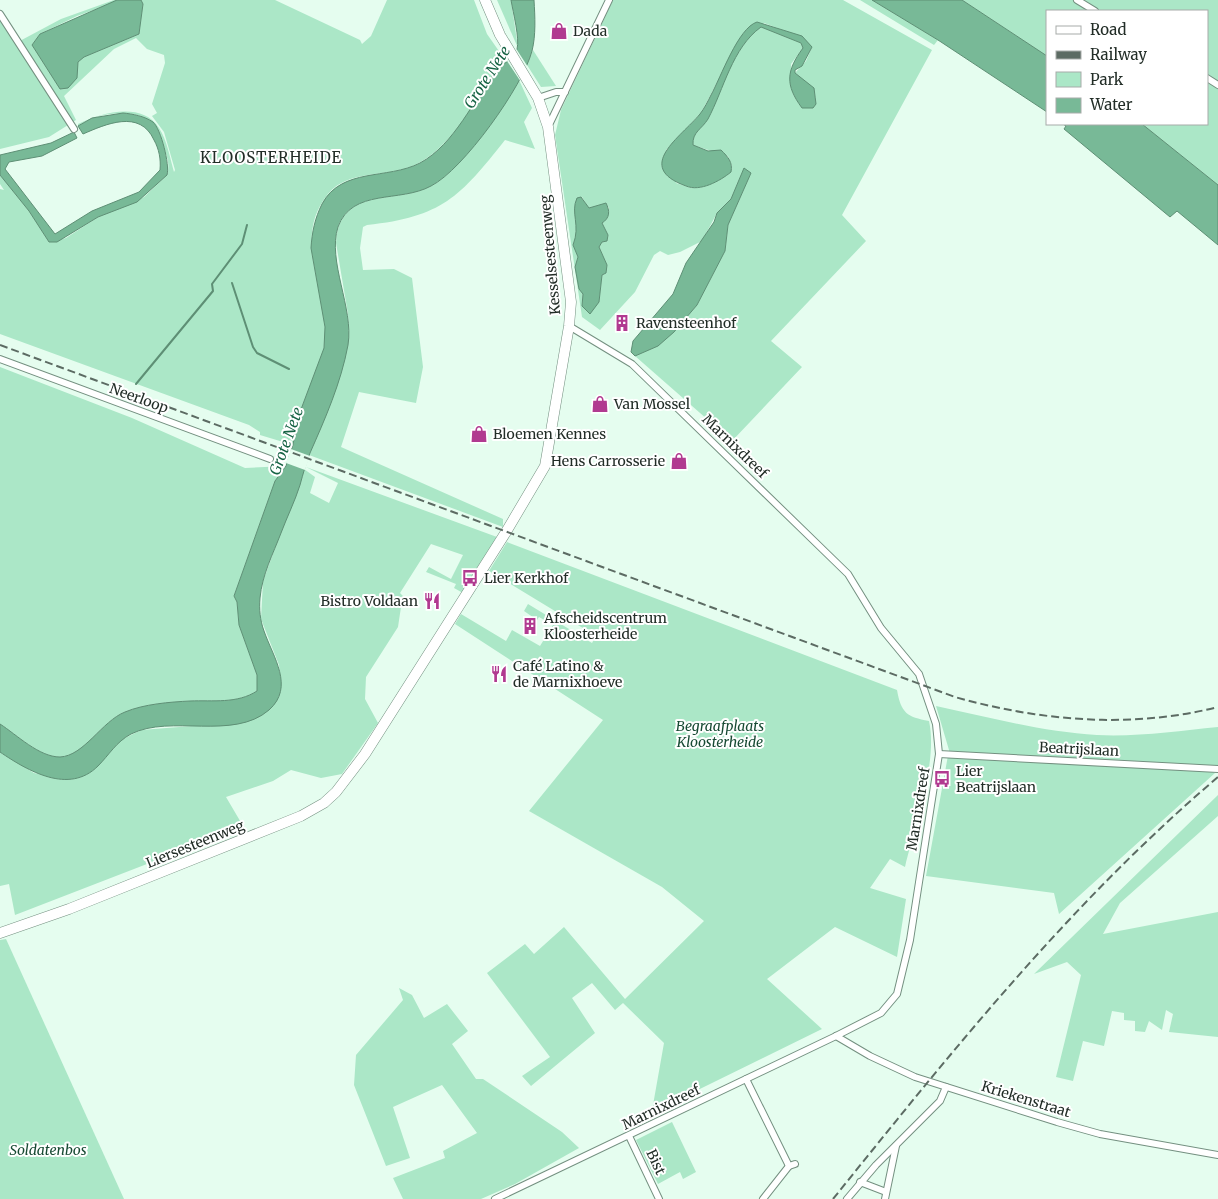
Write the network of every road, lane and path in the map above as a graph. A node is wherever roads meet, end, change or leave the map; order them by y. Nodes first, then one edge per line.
1 (485, 0) edge
2 (609, 0) edge
3 (1077, 0) edge
4 (1093, 10) edge
5 (0, 14) edge
6 (565, 92) junction
7 (538, 98) junction
8 (548, 127) junction
9 (74, 129) dead end
10 (569, 326) junction
11 (0, 359) edge
12 (270, 459) dead end
13 (372, 742) joint
14 (939, 754) junction
15 (1218, 768) edge
16 (0, 933) edge
17 (836, 1036) junction
18 (746, 1079) junction
19 (946, 1087) junction
20 (630, 1136) junction
21 (897, 1145) junction
22 (1218, 1155) edge
23 (860, 1182) junction
24 (886, 1196) edge
25 (495, 1199) edge
26 (659, 1199) edge
27 (763, 1199) edge
28 (847, 1199) edge

1 - 7 main road, Kesselsesteenweg
2 - 6 street
3 - 4 street
5 - 9 street
6 - 7 street
6 - 8 street
7 - 8 main road, Kesselsesteenweg
8 - 10 main road, Kesselsesteenweg
10 - 13 main road, Kesselsesteenweg
10 - 14 street, Marnixdreef
11 - 12 street, Neerloop
13 - 16 main road, Liersesteenweg
14 - 15 street, Beatrijslaan
14 - 17 street, Marnixdreef
17 - 18 street, Marnixdreef
17 - 19 street, Kriekenstraat
18 - 20 street, Marnixdreef
18 - 27 street
19 - 21 street
19 - 22 street, Kriekenstraat
20 - 25 street, Marnixdreef
20 - 26 street, Bist
21 - 23 street
21 - 24 street
23 - 24 street
23 - 28 street

